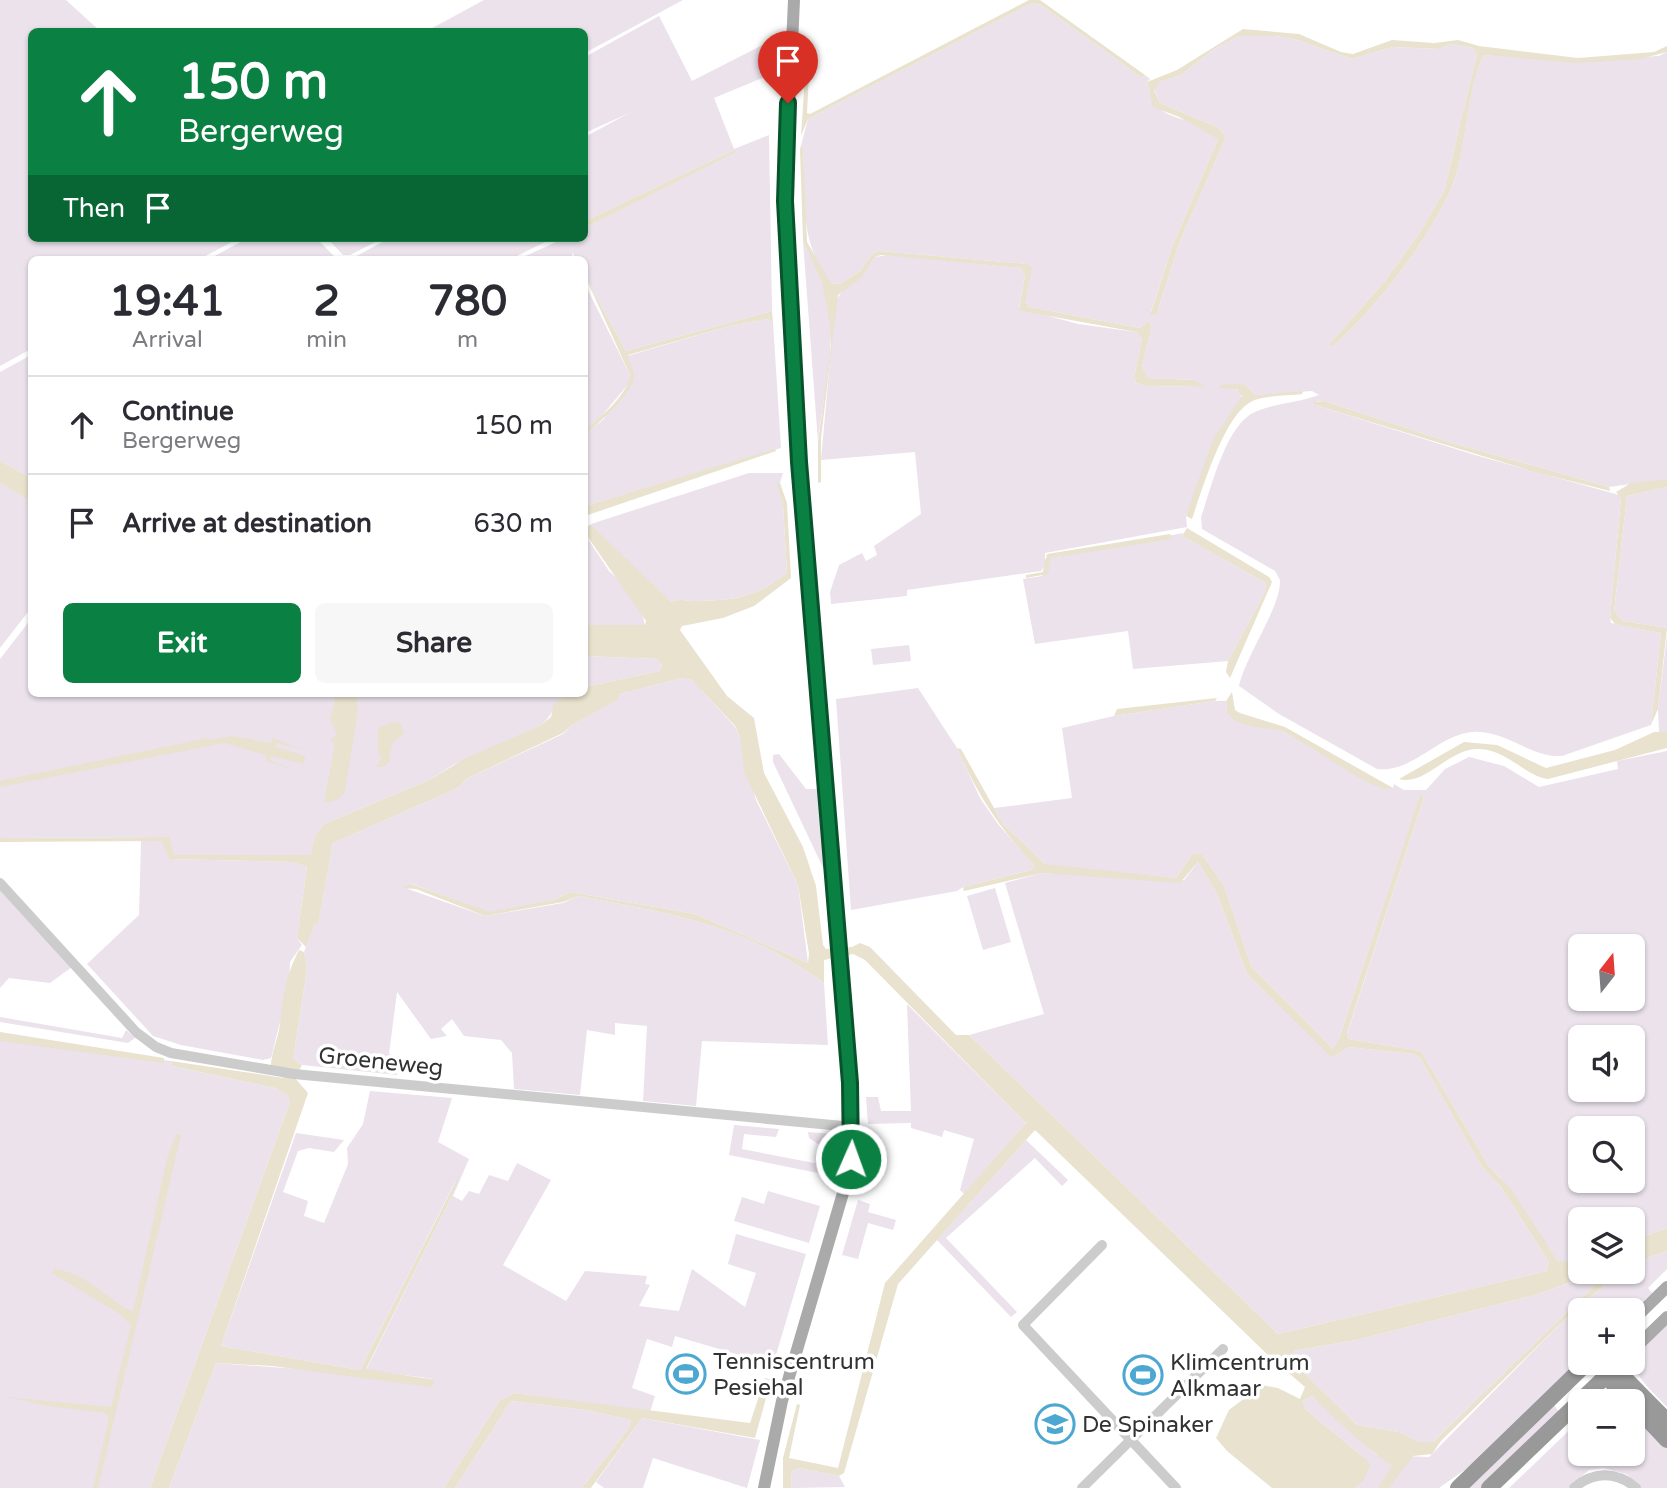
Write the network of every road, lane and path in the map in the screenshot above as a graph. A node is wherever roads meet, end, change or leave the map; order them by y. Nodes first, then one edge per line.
1 (794, 0) edge
2 (0, 883) edge
3 (841, 1126) junction
4 (1102, 1245) dead end
5 (1667, 1287) edge
6 (1645, 1308) edge
7 (1667, 1317) edge
8 (1645, 1338) edge
9 (1223, 1349) dead end
10 (1575, 1375) edge
11 (1601, 1375) edge
12 (1619, 1375) edge
13 (1645, 1417) edge
14 (1667, 1421) edge
15 (1667, 1440) edge
16 (1131, 1441) junction
17 (764, 1488) edge
18 (1082, 1488) edge
19 (1176, 1488) edge
20 (1458, 1488) edge
21 (1489, 1488) edge
22 (1574, 1488) edge
23 (1636, 1488) edge

1 - 3 main road
2 - 3 street, Groeneweg
3 - 17 main road
4 - 16 street
5 - 6 main road
7 - 8 main road
9 - 16 street
10 - 20 highway
11 - 21 highway
12 - 14 highway
13 - 15 highway
16 - 18 street
16 - 19 street
22 - 23 street

